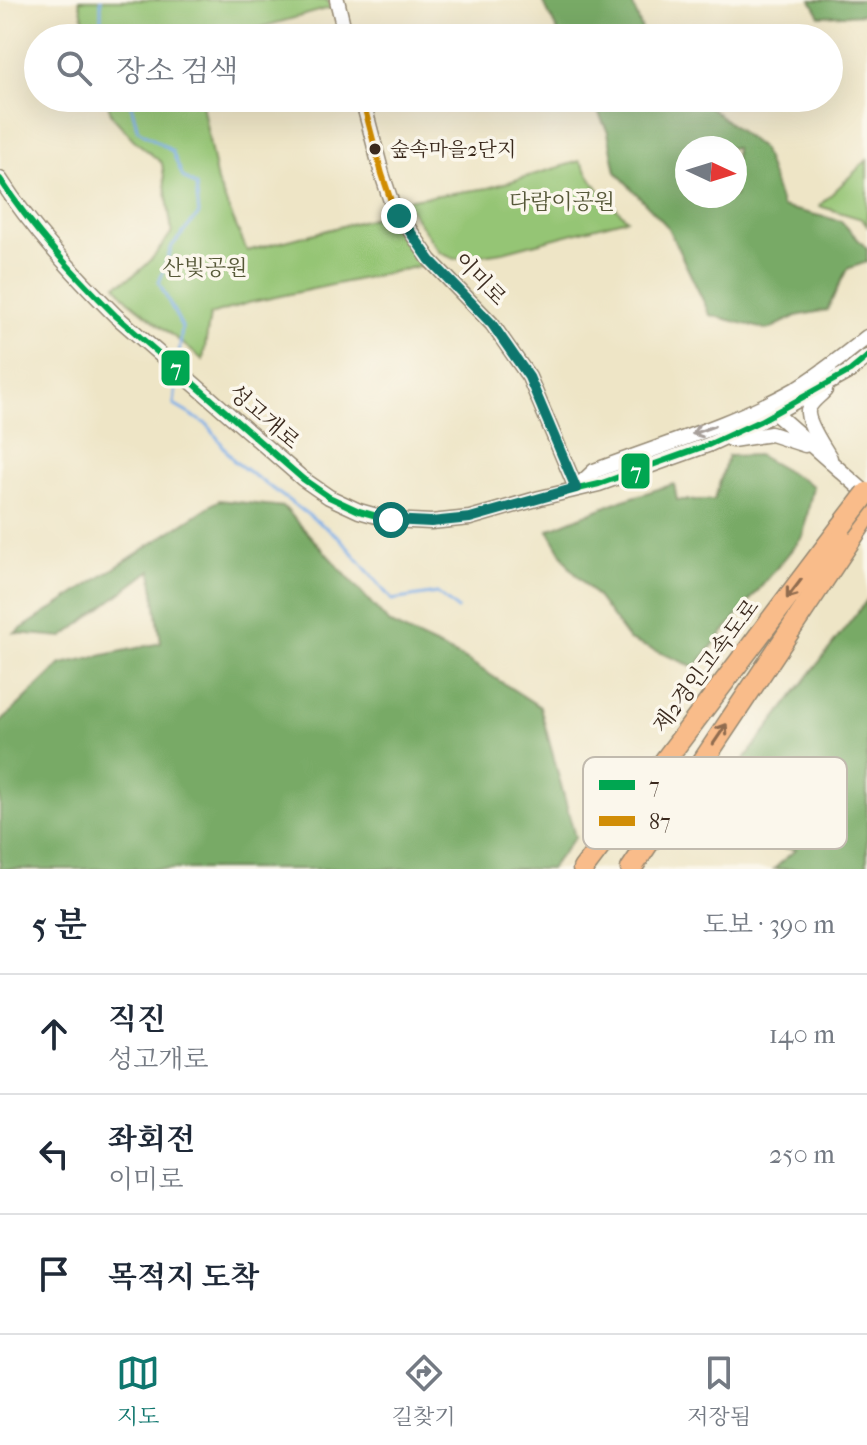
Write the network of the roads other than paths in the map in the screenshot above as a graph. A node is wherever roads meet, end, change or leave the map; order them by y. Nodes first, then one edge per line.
1 (337, 0) edge
2 (343, 24) edge
3 (366, 112) edge
4 (0, 179) edge
5 (867, 337) edge
6 (867, 357) edge
7 (836, 379) junction
8 (769, 409) junction
9 (708, 444) junction
10 (814, 449) junction
11 (834, 465) junction
12 (576, 488) junction
13 (867, 493) edge
14 (867, 515) edge
15 (848, 530) junction
16 (671, 757) edge
17 (703, 757) edge
18 (599, 849) edge
19 (644, 849) edge
20 (583, 869) edge
21 (631, 869) edge

1 - 2 street
3 - 12 street, 이미로
4 - 12 street, 성고개로
5 - 8 street, 성고개로
6 - 7 street, 성고개로
7 - 8 street, 성고개로
7 - 11 street
8 - 9 street, 성고개로
8 - 10 street
8 -> 12 street, 성고개로
9 - 10 street
9 - 12 street, 성고개로
10 - 11 street
11 - 13 street
13 - 15 highway, 제2경인고속도로, bridge
14 - 15 highway, 제2경인고속도로
15 -> 16 highway, 제2경인고속도로
17 -> 15 highway, 제2경인고속도로
18 -> 20 highway, 제2경인고속도로
21 -> 19 highway, 제2경인고속도로

